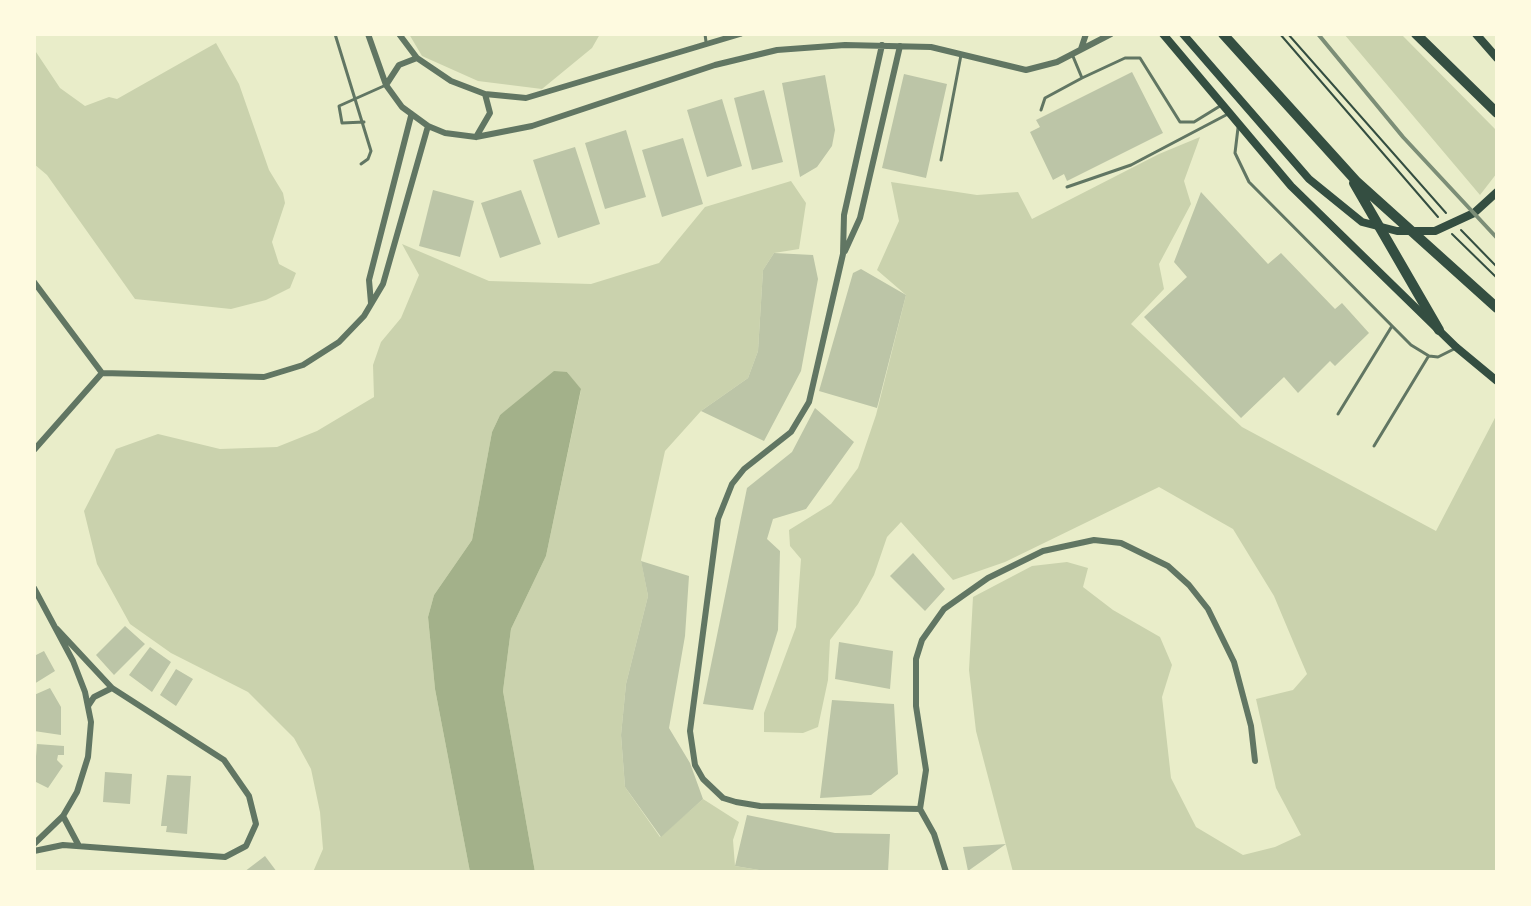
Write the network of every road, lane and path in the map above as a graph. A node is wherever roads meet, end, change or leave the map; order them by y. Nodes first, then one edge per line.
1 (335, 34) edge
2 (368, 34) edge
3 (399, 34) edge
4 (740, 34) edge
5 (1086, 34) edge
6 (1111, 34) edge
7 (1163, 34) edge
8 (1183, 34) edge
9 (1223, 34) edge
10 (1280, 34) edge
11 (1288, 34) edge
12 (1416, 34) edge
13 (1476, 34) edge
14 (724, 36) edge
15 (706, 38) edge
16 (882, 45) junction
17 (900, 46) junction
18 (1081, 49) junction
19 (1072, 54) junction
20 (961, 55) junction
21 (417, 58) junction
22 (1497, 58) edge
23 (1082, 78) junction
24 (386, 85) junction
25 (485, 94) junction
26 (355, 98) junction
27 (1223, 105) junction
28 (1041, 110) dead end
29 (1230, 113) junction
30 (1497, 113) edge
31 (411, 116) junction
32 (364, 122) junction
33 (1239, 124) junction
34 (428, 126) junction
35 (476, 137) junction
36 (1132, 155) dead end
37 (941, 160) dead end
38 (1135, 162) junction
39 (361, 164) dead end
40 (1347, 171) junction
41 (854, 173) junction
42 (869, 176) junction
43 (1067, 187) dead end
44 (1497, 192) edge
45 (379, 240) junction
46 (394, 244) junction
47 (843, 254) junction
48 (1497, 267) edge
49 (1497, 278) edge
50 (34, 282) edge
51 (371, 304) junction
52 (1497, 308) edge
53 (1392, 326) junction
54 (1439, 330) junction
55 (1456, 347) junction
56 (1429, 356) junction
57 (102, 373) junction
58 (1497, 381) edge
59 (1338, 414) dead end
60 (1374, 446) dead end
61 (34, 450) edge
62 (34, 588) edge
63 (57, 629) junction
64 (112, 688) junction
65 (88, 706) junction
66 (1255, 761) dead end
67 (920, 809) junction
68 (63, 816) junction
69 (34, 844) edge
70 (79, 846) junction
71 (34, 851) edge
72 (946, 872) edge

1 - 26 lane
2 - 24 street
3 - 21 street
4 - 14 street
5 - 18 street
6 - 18 street
7 - 27 main road
8 - 44 main road
9 - 40 highway
10 - 49 path
11 - 48 path
12 - 30 highway
13 - 22 main road
14 - 15 street
15 - 25 street
16 - 17 street
16 - 35 street
16 - 41 street
17 - 20 street
17 - 42 street
18 - 19 street
19 - 20 street
19 - 23 lane
20 - 37 lane
21 - 24 street
21 - 25 street
23 - 27 lane
23 - 28 lane
24 - 26 lane
24 - 31 street
25 - 35 street
26 - 32 lane
26 - 32 lane
27 - 29 main road
29 - 33 main road
29 - 38 lane
31 - 34 street
31 - 45 street
32 - 39 lane
33 - 53 lane
33 - 54 main road
34 - 35 street
34 - 46 street
36 - 38 lane
38 - 43 lane
40 - 52 highway
40 - 54 highway
41 - 42 street
41 - 47 street
42 - 47 street
45 - 46 street
45 - 51 street
46 - 51 street
47 - 67 street
50 - 57 street
51 - 57 street
53 - 56 lane
53 - 59 lane
54 - 55 main road
55 - 56 lane
55 - 58 main road
56 - 60 lane
57 - 61 street
62 - 63 street
63 - 64 street
63 - 65 street
64 - 65 street
64 - 70 street
65 - 68 street
66 - 67 street
67 - 72 street
68 - 69 street
68 - 70 street
70 - 71 street

